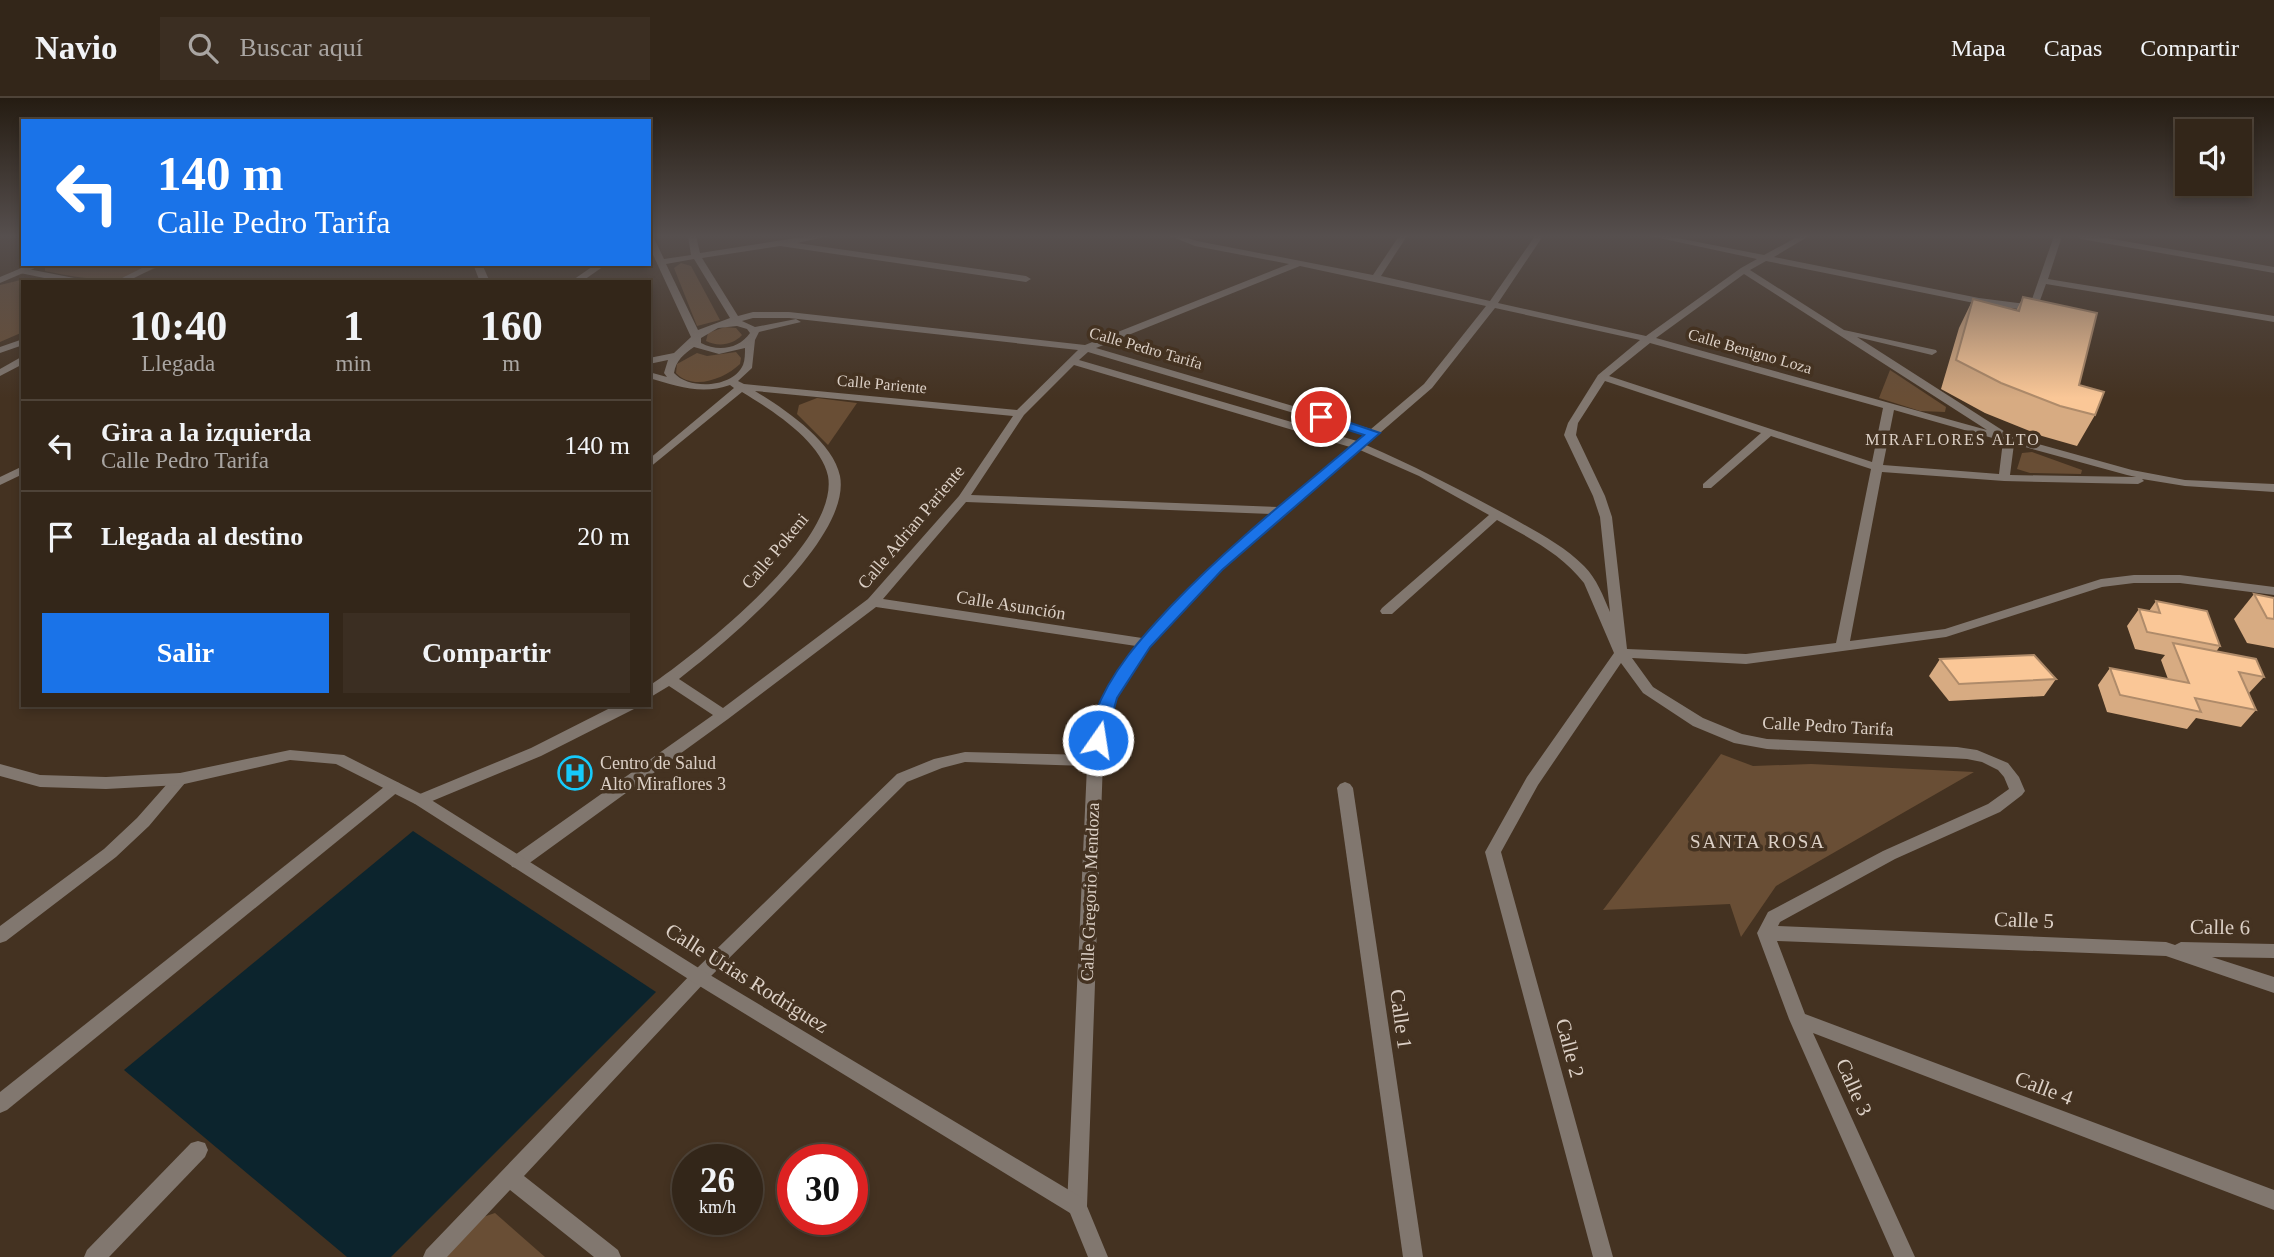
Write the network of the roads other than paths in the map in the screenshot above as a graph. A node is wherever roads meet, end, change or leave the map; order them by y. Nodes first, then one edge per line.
1 (673, 290) edge
2 (717, 290) edge
3 (1230, 290) edge
4 (1432, 290) edge
5 (1502, 290) edge
6 (1716, 290) edge
7 (1774, 290) edge
8 (1928, 290) edge
9 (2040, 290) edge
10 (2099, 290) edge
11 (1493, 303) junction
12 (820, 319) junction
13 (2274, 319) edge
14 (736, 321) junction
15 (1834, 330) junction
16 (752, 335) junction
17 (695, 339) junction
18 (1648, 339) junction
19 (21, 343) edge
20 (1086, 348) junction
21 (0, 350) edge
22 (1932, 352) dead end
23 (676, 356) junction
24 (21, 360) edge
25 (1071, 360) junction
26 (651, 361) edge
27 (0, 373) edge
28 (651, 376) edge
29 (1602, 377) junction
30 (682, 384) junction
31 (736, 384) junction
32 (1889, 406) junction
33 (1020, 413) junction
34 (1769, 432) junction
35 (1373, 433) junction
36 (2009, 439) junction
37 (1360, 446) junction
38 (651, 462) edge
39 (1878, 468) junction
40 (21, 471) edge
41 (2004, 478) junction
42 (0, 482) edge
43 (2185, 483) junction
44 (1707, 486) dead end
45 (2274, 488) edge
46 (963, 498) junction
47 (1282, 512) junction
48 (1496, 515) junction
49 (2274, 590) edge
50 (873, 602) junction
51 (1387, 611) dead end
52 (1145, 643) junction
53 (1842, 646) junction
54 (1621, 653) junction
55 (670, 680) junction
56 (651, 692) edge
57 (625, 707) edge
58 (723, 715) junction
59 (1095, 761) junction
60 (0, 770) edge
61 (180, 779) junction
62 (394, 787) junction
63 (1346, 788) dead end
64 (420, 800) junction
65 (518, 862) junction
66 (1766, 933) junction
67 (0, 936) edge
68 (2166, 948) junction
69 (2274, 951) edge
70 (699, 976) junction
71 (2274, 985) edge
72 (1798, 1019) junction
73 (0, 1104) edge
74 (198, 1150) dead end
75 (509, 1177) junction
76 (2274, 1200) edge
77 (1077, 1206) junction
78 (94, 1257) edge
79 (433, 1257) edge
80 (611, 1257) edge
81 (1098, 1257) edge
82 (1413, 1257) edge
83 (1603, 1257) edge
84 (1905, 1257) edge

1 - 17 street
2 - 14 street
3 - 20 street, Calle Adrian Pariente
4 - 11 street, Calle Benigno Loza
5 - 11 street, Calle Gregorio Mendoza
6 - 18 street
7 - 15 street
8 - 9 street
10 - 13 street
11 - 18 street, Calle Benigno Loza
11 - 35 street, Calle Gregorio Mendoza
12 - 14 street, Calle Pedro Tarifa
12 - 16 street, Calle Pedro Tarifa
12 - 20 street, Calle Pedro Tarifa
14 - 16 street
14 - 17 street, Calle Pedro Tarifa
15 - 22 street
15 - 36 street
16 - 17 street, Calle Pedro Tarifa
16 - 31 street
17 - 23 street
18 - 29 street
18 - 32 street, Calle Benigno Loza
19 - 21 street
20 - 25 street, Calle Adrian Pariente
20 - 35 street, Calle Pedro Tarifa
23 - 26 street
23 - 30 street
24 - 27 street
25 - 33 street, Calle Adrian Pariente
25 - 37 street, Calle Pedro Tarifa
28 - 30 street
29 - 34 street
29 - 54 street
30 - 31 street, Calle Pariente
31 - 33 street, Calle Pariente
31 - 38 street
31 - 55 street, Calle Pokeni
32 - 36 street, Calle Benigno Loza
32 - 39 street
33 - 46 street, Calle Adrian Pariente
34 - 39 street
34 - 44 street
35 - 37 street, Calle Gregorio Mendoza
36 - 41 street
36 - 43 street, Calle Benigno Loza
37 - 47 street, Calle Gregorio Mendoza
37 - 48 street, Calle Pedro Tarifa
39 - 41 street
39 - 53 street
40 - 42 street
41 - 43 street
43 - 45 street, Calle Benigno Loza
46 - 47 street
46 - 50 street, Calle Adrian Pariente
47 - 52 street, Calle Gregorio Mendoza
48 - 51 street
48 - 54 street, Calle Pedro Tarifa
49 - 53 street
50 - 52 street, Calle Asunción
50 - 58 street, Calle Adrian Pariente
52 - 59 street, Calle Gregorio Mendoza
53 - 54 street
54 - 66 street, Calle Pedro Tarifa
54 - 83 street, Calle 2
55 - 56 street, Calle Pokeni
55 - 58 street
57 - 64 street
58 - 65 street, Calle Adrian Pariente
59 - 70 street
59 - 77 street, Calle Gregorio Mendoza
60 - 61 street, Calle Urias Rodriguez
61 - 62 street, Calle Urias Rodriguez
61 - 67 street
62 - 64 street, Calle Urias Rodriguez
62 - 73 street
63 - 82 street, Calle 1
64 - 65 street, Calle Urias Rodriguez
65 - 70 street, Calle Urias Rodriguez
66 - 68 street, Calle 5
66 - 72 street, Calle 3
68 - 69 street, Calle 6
68 - 71 street, Calle 5
70 - 75 street
70 - 77 street, Calle Urias Rodriguez
72 - 76 street, Calle 4
72 - 84 street, Calle 3
74 - 78 street
75 - 79 street
75 - 80 street
77 - 81 street, Calle Gregorio Mendoza

